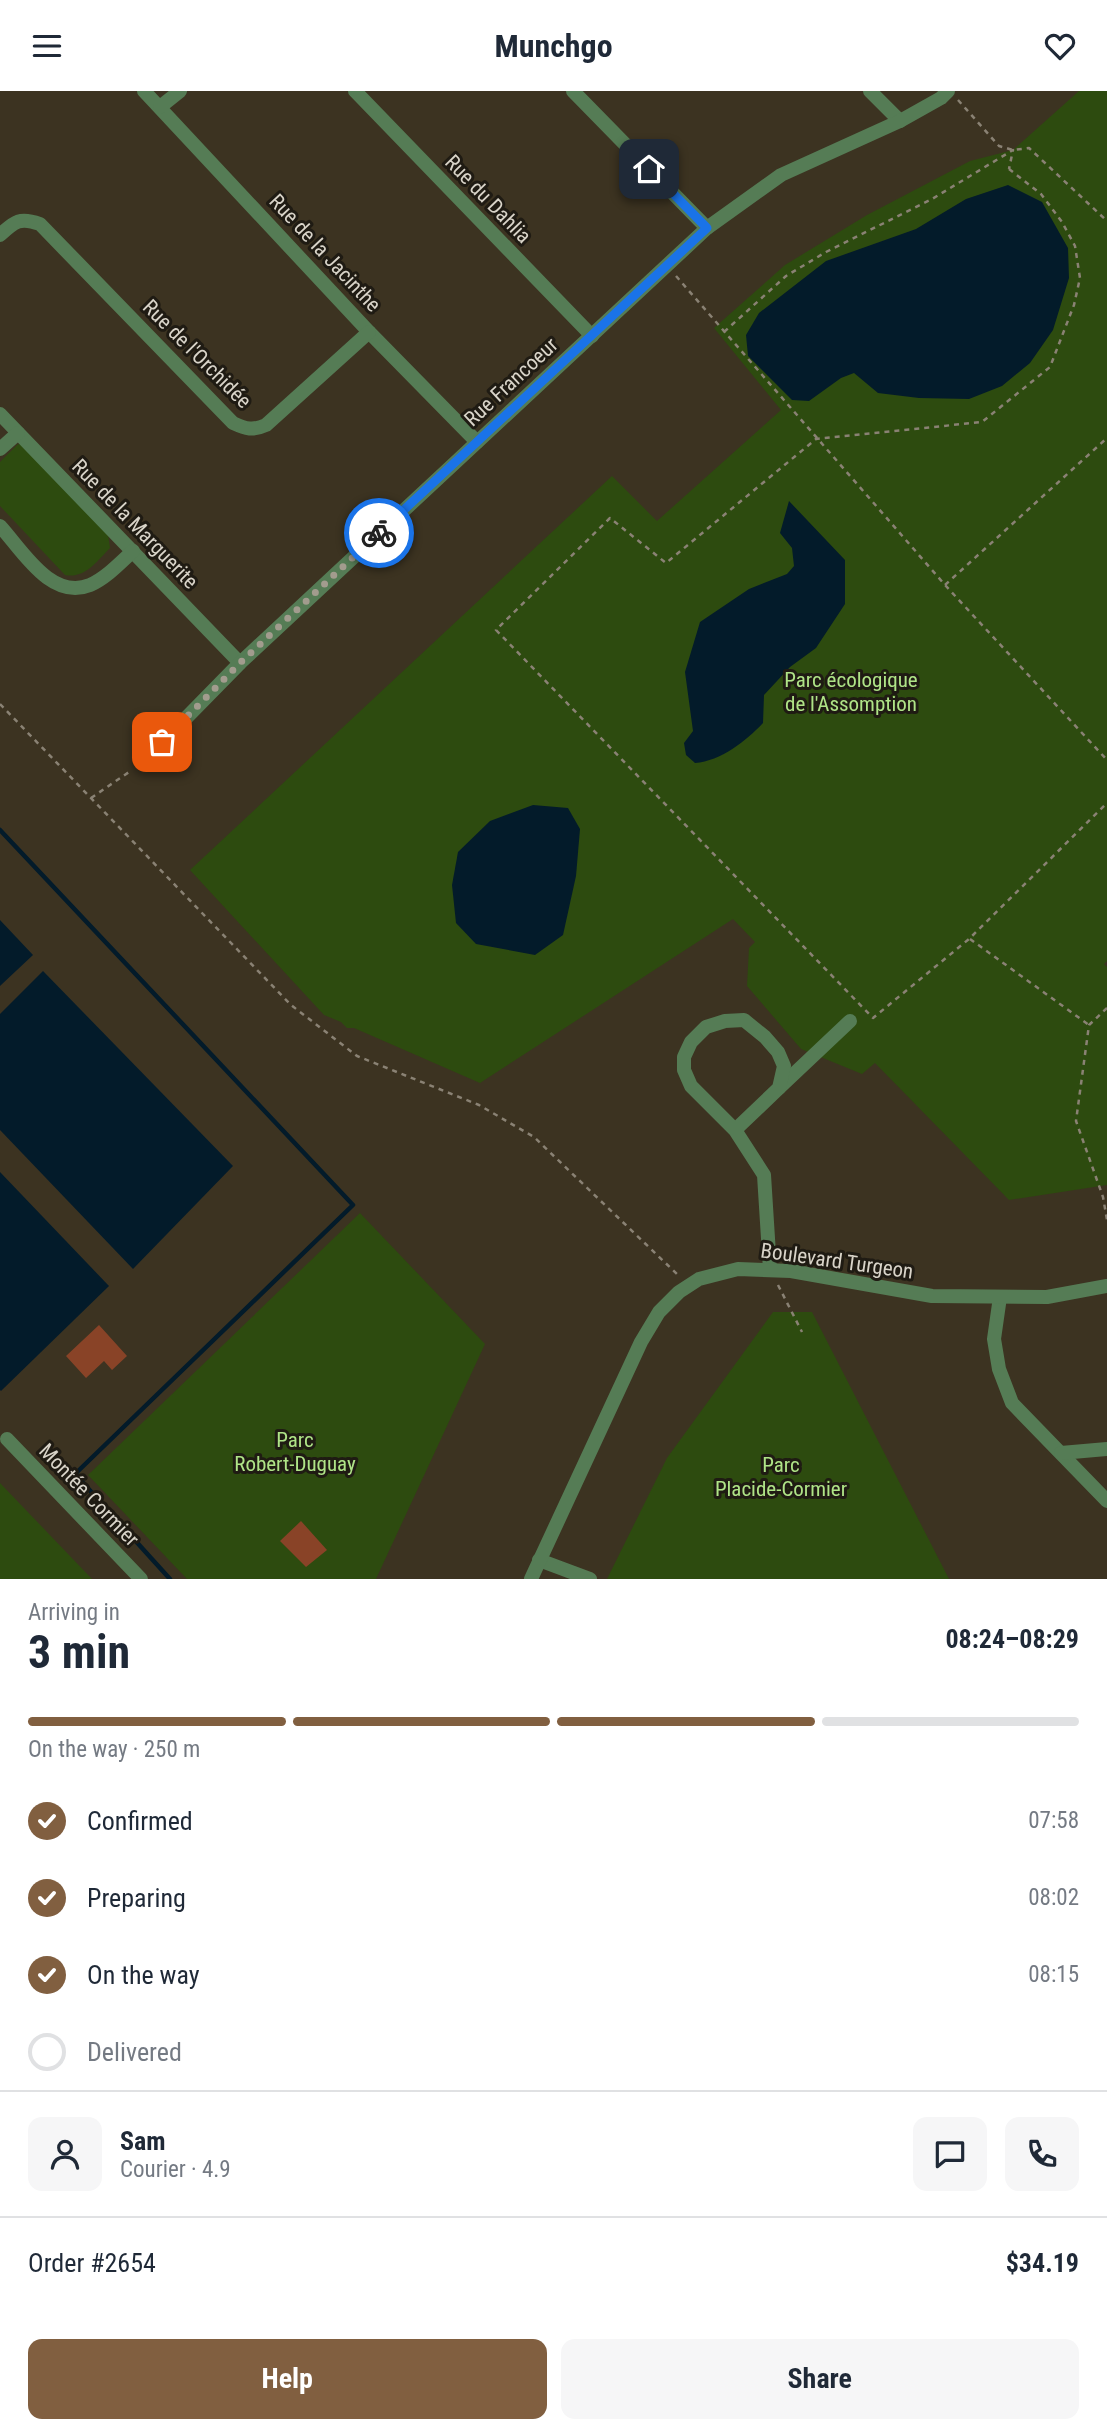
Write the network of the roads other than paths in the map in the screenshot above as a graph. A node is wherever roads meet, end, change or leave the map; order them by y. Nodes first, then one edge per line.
1 (144, 91) edge
2 (180, 91) edge
3 (355, 91) edge
4 (573, 91) edge
5 (870, 91) edge
6 (953, 96) edge
7 (160, 107) junction
8 (900, 121) junction
9 (707, 228) junction
10 (0, 235) edge
11 (369, 332) junction
12 (592, 336) junction
13 (0, 414) edge
14 (19, 433) junction
15 (477, 442) junction
16 (0, 449) edge
17 (0, 526) edge
18 (133, 551) junction
19 (240, 663) junction
20 (143, 762) road end
21 (850, 1021) dead end
22 (779, 1088) junction
23 (735, 1130) junction
24 (770, 1269) junction
25 (1107, 1286) edge
26 (1000, 1297) junction
27 (6, 1439) dead end
28 (1107, 1449) edge
29 (1061, 1453) junction
30 (1107, 1501) edge
31 (540, 1560) junction
32 (141, 1579) edge
33 (531, 1579) edge
34 (590, 1579) edge

1 - 7 street, Rue de la Jacinthe
2 - 7 street
3 - 12 street, Rue du Dahlia
4 - 9 street
5 - 8 street
6 - 8 street, Rue Francoeur
7 - 11 street, Rue de la Jacinthe
8 - 9 street, Rue Francoeur
9 - 12 street, Rue Francoeur
10 - 11 street, Rue de l'Orchidée
11 - 15 street, Rue de la Jacinthe
12 - 15 street, Rue Francoeur
13 - 14 street, Rue de la Marguerite
14 - 16 street
14 - 18 street, Rue de la Marguerite
15 - 19 street, Rue Francoeur
17 - 18 street
18 - 19 street, Rue de la Marguerite
19 - 20 street, Rue Francoeur
21 - 22 street
22 - 23 street
22 - 23 street
23 - 24 street
24 - 26 street, Boulevard Turgeon
24 - 31 street, Boulevard Turgeon
25 - 26 street, Boulevard Turgeon
26 - 29 street
27 - 32 street, Montée Cormier
28 - 29 street
29 - 30 street
31 - 33 street, Boulevard Turgeon
31 - 34 street

